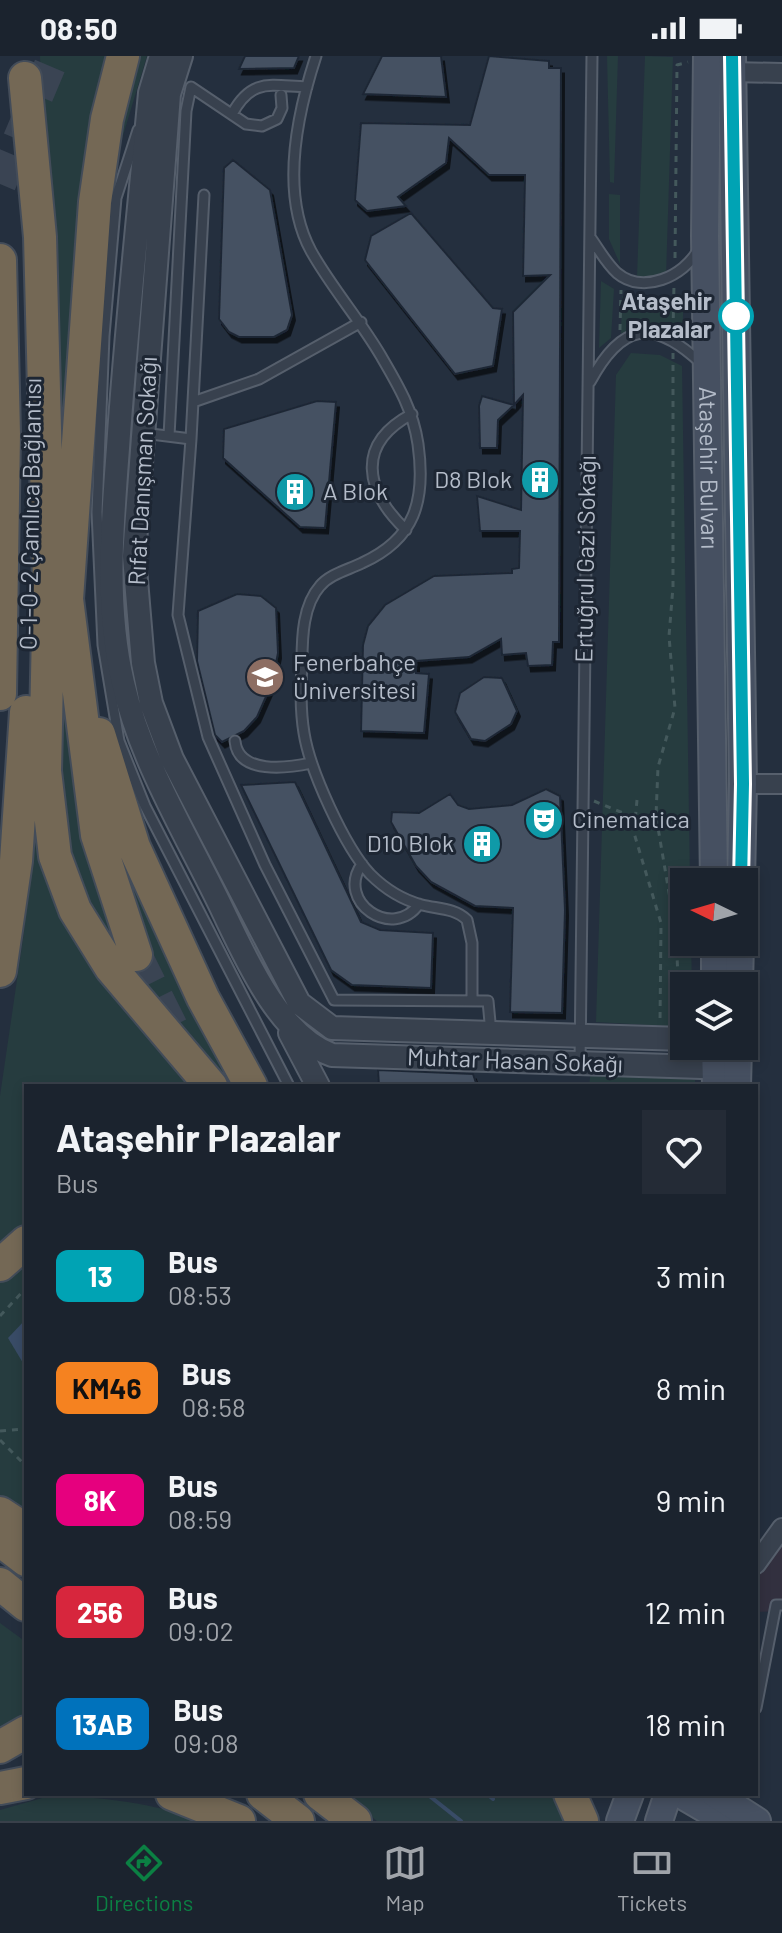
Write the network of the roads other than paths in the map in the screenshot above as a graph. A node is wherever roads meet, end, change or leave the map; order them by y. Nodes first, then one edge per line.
1 (123, 56) edge
2 (161, 56) edge
3 (181, 56) edge
4 (316, 56) edge
5 (592, 56) edge
6 (713, 63) edge
7 (25, 67) edge
8 (782, 73) edge
9 (307, 87) junction
10 (150, 93) junction
11 (281, 95) dead end
12 (232, 114) junction
13 (204, 195) dead end
14 (705, 236) junction
15 (590, 237) junction
16 (0, 260) edge
17 (361, 322) junction
18 (707, 369) junction
19 (589, 385) junction
20 (193, 402) junction
21 (412, 414) junction
22 (143, 433) junction
23 (169, 436) junction
24 (191, 439) junction
25 (76, 449) junction
26 (406, 530) junction
27 (0, 694) edge
28 (235, 741) dead end
29 (311, 763) junction
30 (713, 773) junction
31 (743, 784) junction
32 (782, 784) edge
33 (362, 864) junction
34 (714, 868) edge
35 (741, 868) edge
36 (419, 904) junction
37 (136, 955) tunnel mouth
38 (0, 971) edge
39 (472, 1001) junction
40 (282, 1018) junction
41 (332, 1028) junction
42 (491, 1033) junction
43 (580, 1036) junction
44 (670, 1039) edge
45 (314, 1049) junction
46 (580, 1063) junction
47 (726, 1067) edge
48 (314, 1080) edge
49 (209, 1084) edge
50 (250, 1084) edge
51 (288, 1084) edge
52 (24, 1244) edge
53 (0, 1265) edge
54 (0, 1513) edge
55 (782, 1528) edge
56 (24, 1529) edge
57 (0, 1540) edge
58 (24, 1558) edge
59 (758, 1561) edge
60 (0, 1584) edge
61 (0, 1603) edge
62 (24, 1603) edge
63 (782, 1605) edge
64 (24, 1621) edge
65 (758, 1698) edge
66 (24, 1733) edge
67 (0, 1747) edge
68 (24, 1783) edge
69 (0, 1788) edge
70 (177, 1796) edge
71 (266, 1796) edge
72 (323, 1796) edge
73 (571, 1796) edge
74 (667, 1796) edge
75 (683, 1796) edge
76 (718, 1796) edge
77 (239, 1821) edge
78 (298, 1821) edge
79 (355, 1821) edge
80 (582, 1821) edge
81 (659, 1821) edge
82 (726, 1821) edge
83 (757, 1821) edge

1 - 25 highway
2 - 10 street, Rıfat Danışman Sokağı
3 - 22 street, Rıfat Danışman Sokağı
4 - 9 lane
5 - 15 lane, Ertuğrul Gazi Sokağı
6 - 8 street
6 - 14 main road, Ataşehir Bulvarı
6 - 31 main road, Ataşehir Bulvarı
7 - 38 highway, O-1-O-2 Çamlıca Bağlantısı
7 - 49 highway
9 - 12 lane
9 - 17 lane
10 - 40 street, Rıfat Danışman Sokağı
10 - 51 lane
11 - 12 lane
12 - 23 lane
13 - 20 lane
14 - 15 lane
14 - 18 main road, Ataşehir Bulvarı
15 - 19 lane, Ertuğrul Gazi Sokağı
16 - 27 highway, O-1-O-2 Çamlıca Bağlantısı
17 - 20 lane
17 - 21 lane
18 - 19 lane
18 - 30 main road, Ataşehir Bulvarı
19 - 43 lane, Ertuğrul Gazi Sokağı
20 - 24 lane
21 - 26 lane
21 - 26 lane
22 - 23 lane
22 - 41 street, Rıfat Danışman Sokağı
23 - 24 lane
24 - 39 lane
25 - 37 highway
25 - 50 highway
26 - 29 lane
28 - 29 lane
29 - 33 lane
30 - 31 street
30 - 34 main road, Ataşehir Bulvarı
31 - 32 street
31 - 35 main road, Ataşehir Bulvarı
33 - 36 lane
33 - 36 lane
36 - 39 lane
39 - 42 lane
40 - 45 street, Rıfat Danışman Sokağı
40 - 48 street, Rıfat Danışman Sokağı
41 - 42 street, Muhtar Hasan Sokağı
41 - 45 street
42 - 43 street, Muhtar Hasan Sokağı
43 - 44 street, Muhtar Hasan Sokağı
43 - 46 lane, Ertuğrul Gazi Sokağı
45 - 46 street, Muhtar Hasan Sokağı
45 - 48 street
46 - 47 street, Muhtar Hasan Sokağı
52 - 53 highway
54 - 56 highway
55 - 59 street
57 - 58 highway
60 - 62 highway
61 - 64 highway
63 - 65 lane
66 - 67 highway
68 - 69 highway
70 - 77 highway
71 - 78 highway
72 - 79 highway
73 - 80 highway
74 - 81 main road
75 - 82 main road
76 - 83 main road

